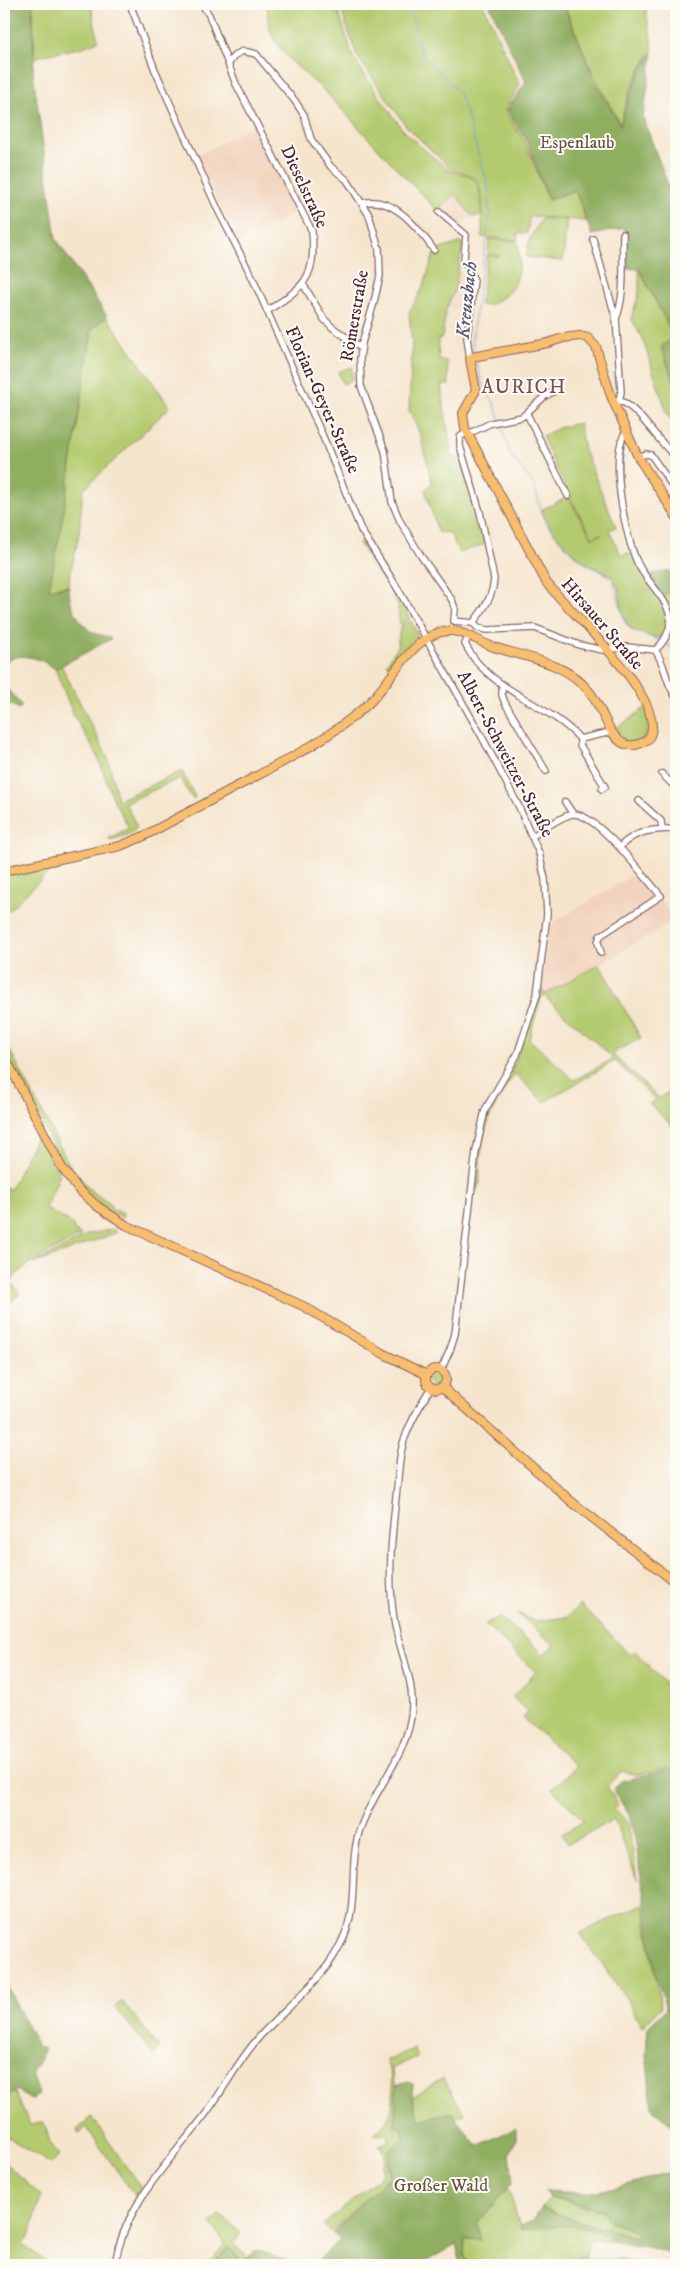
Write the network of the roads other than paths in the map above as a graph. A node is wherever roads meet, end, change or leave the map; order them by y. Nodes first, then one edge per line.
1 (130, 4) edge
2 (202, 4) edge
3 (229, 64) junction
4 (363, 203) junction
5 (439, 212) dead end
6 (624, 234) dead end
7 (593, 239) dead end
8 (434, 250) dead end
9 (303, 284) junction
10 (267, 311) junction
11 (616, 319) junction
12 (361, 348) junction
13 (473, 357) junction
14 (556, 390) dead end
15 (617, 402) junction
16 (528, 414) junction
17 (627, 430) junction
18 (467, 433) junction
19 (638, 457) junction
20 (676, 457) edge
21 (676, 491) edge
22 (568, 496) dead end
23 (676, 516) edge
24 (454, 622) junction
25 (473, 623) junction
26 (448, 631) junction
27 (469, 636) junction
28 (425, 639) junction
29 (657, 649) junction
30 (610, 651) junction
31 (502, 685) junction
32 (676, 697) edge
33 (611, 732) junction
34 (580, 739) junction
35 (546, 771) dead end
36 (662, 774) dead end
37 (676, 788) edge
38 (602, 789) dead end
39 (639, 801) dead end
40 (565, 802) dead end
41 (574, 814) junction
42 (662, 830) junction
43 (676, 830) edge
44 (533, 836) junction
45 (620, 846) junction
46 (4, 871) edge
47 (602, 953) dead end
48 (4, 1055) edge
49 (441, 1370) junction
50 (427, 1375) junction
51 (430, 1387) junction
52 (442, 1387) junction
53 (676, 1583) edge
54 (115, 2265) edge

1 - 10 street, Florian-Geyer-Straße
2 - 3 street, Dieselstraße
3 - 4 street, Römerstraße
3 - 9 street, Dieselstraße
4 - 8 street
4 - 12 street, Römerstraße
5 - 13 street
6 - 11 street
7 - 11 street
9 - 10 street, Dieselstraße
9 - 12 street
10 - 28 street, Florian-Geyer-Straße
11 - 15 street
12 - 24 street, Römerstraße
13 - 15 main road
13 - 18 main road, Hirsauer Straße
14 - 16 street
15 - 17 main road
15 - 20 street
16 - 18 street
16 - 22 street
17 - 19 main road
17 - 29 street
18 - 25 street
18 - 30 main road, Hirsauer Straße
19 - 21 street
19 - 23 main road
24 - 25 street
24 - 26 street
25 - 30 street
26 - 27 main road
26 - 28 main road
27 - 31 street
27 - 33 main road
28 - 44 street, Albert-Schweitzer-Straße
28 - 46 main road
29 - 30 street
29 - 32 street
30 - 33 main road, Hirsauer Straße
31 - 34 street
31 - 35 street
33 - 34 street
34 - 38 street
36 - 37 street
39 - 42 street
40 - 41 street
41 - 44 street
41 - 45 street
42 - 43 street
42 - 45 street
44 - 49 street, Albert-Schweitzer-Straße
45 - 47 street
48 - 50 main road
49 - 50 main road
49 - 52 main road
50 - 51 main road
51 - 52 main road
51 - 54 street
52 - 53 main road

